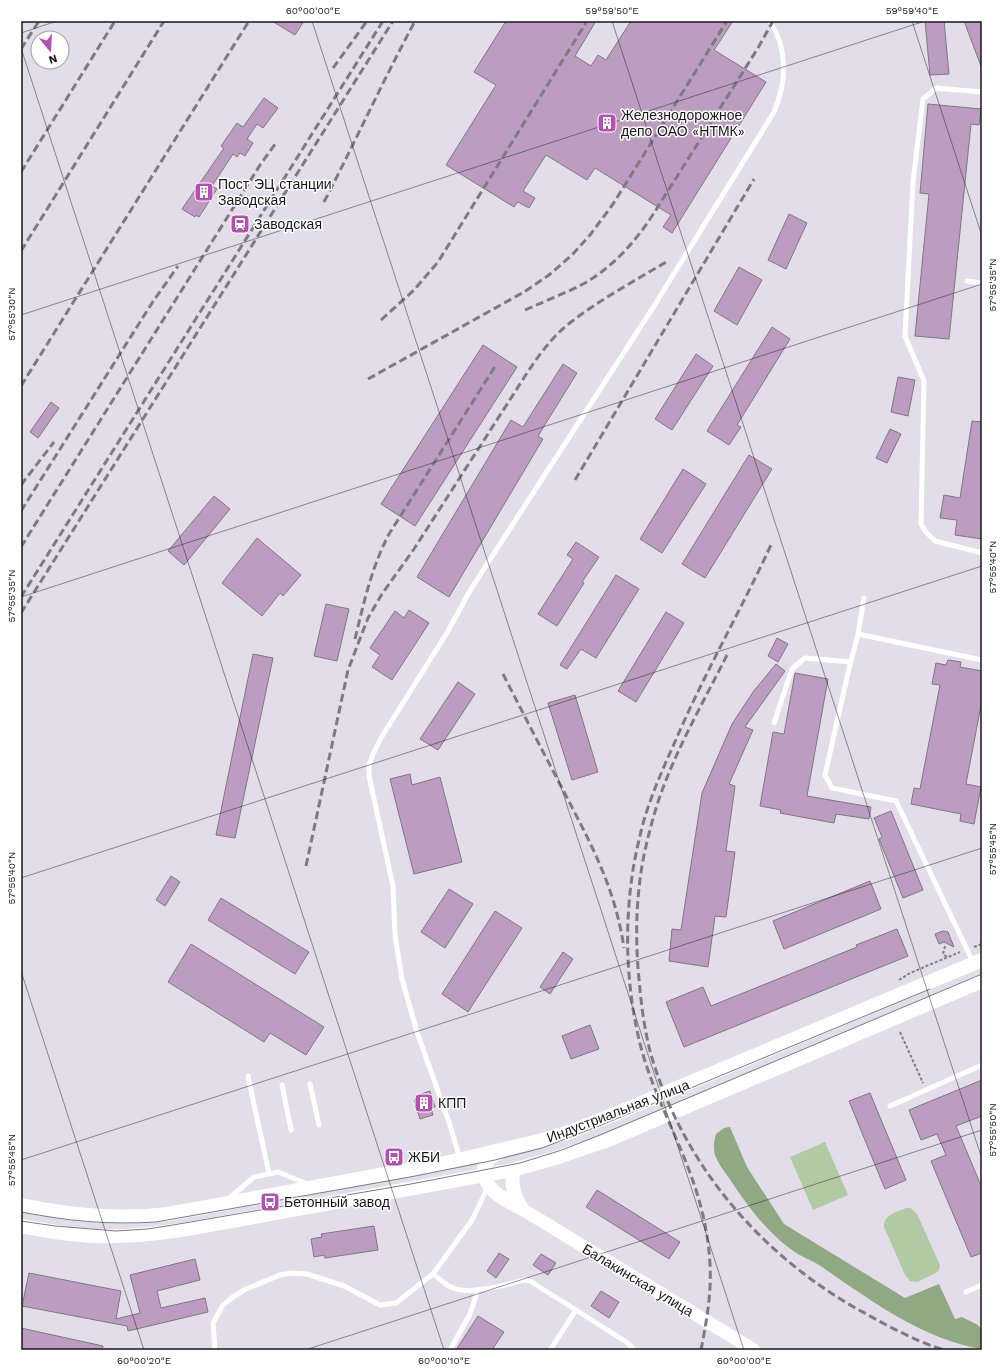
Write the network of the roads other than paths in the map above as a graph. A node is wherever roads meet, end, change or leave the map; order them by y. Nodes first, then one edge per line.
1 (770, 21) edge
2 (982, 92) edge
3 (967, 281) dead end
4 (982, 283) edge
5 (982, 553) edge
6 (864, 598) dead end
7 (858, 634) junction
8 (982, 660) edge
9 (851, 662) junction
10 (774, 722) dead end
11 (978, 962) edge
12 (982, 981) edge
13 (982, 1065) edge
14 (248, 1076) dead end
15 (310, 1084) dead end
16 (282, 1085) dead end
17 (890, 1106) dead end
18 (318, 1125) dead end
19 (291, 1130) dead end
20 (516, 1147) junction
21 (460, 1160) junction
22 (513, 1170) junction
23 (269, 1174) junction
24 (486, 1181) junction
25 (314, 1186) junction
26 (223, 1203) junction
27 (21, 1206) edge
28 (522, 1209) junction
29 (21, 1226) edge
30 (433, 1274) junction
31 (982, 1285) edge
32 (478, 1290) junction
33 (966, 1292) dead end
34 (576, 1310) junction
35 (215, 1350) edge
36 (450, 1350) edge
37 (550, 1350) edge
38 (634, 1350) edge
39 (754, 1350) edge

1 - 21 lane
2 - 5 lane
3 - 4 lane
6 - 7 lane
7 - 8 lane
7 - 9 lane
9 - 10 lane
9 - 11 lane
11 - 20 main road, Индустриальная улица
12 - 22 main road, Индустриальная улица
13 - 17 lane
14 - 23 lane
15 - 18 lane
16 - 19 lane
20 - 21 main road, Индустриальная улица
20 - 24 main road
21 - 25 main road, Индустриальная улица
22 - 24 main road, Индустриальная улица
22 - 28 main road
23 - 25 lane
23 - 26 lane
24 - 28 main road
24 - 29 main road, Индустриальная улица
24 - 30 lane
25 - 26 main road, Индустриальная улица
26 - 27 main road, Индустриальная улица
28 - 39 street, Балакинская улица
30 - 32 lane
30 - 35 lane
31 - 33 lane
32 - 34 lane
32 - 36 lane
34 - 37 lane
34 - 38 lane

